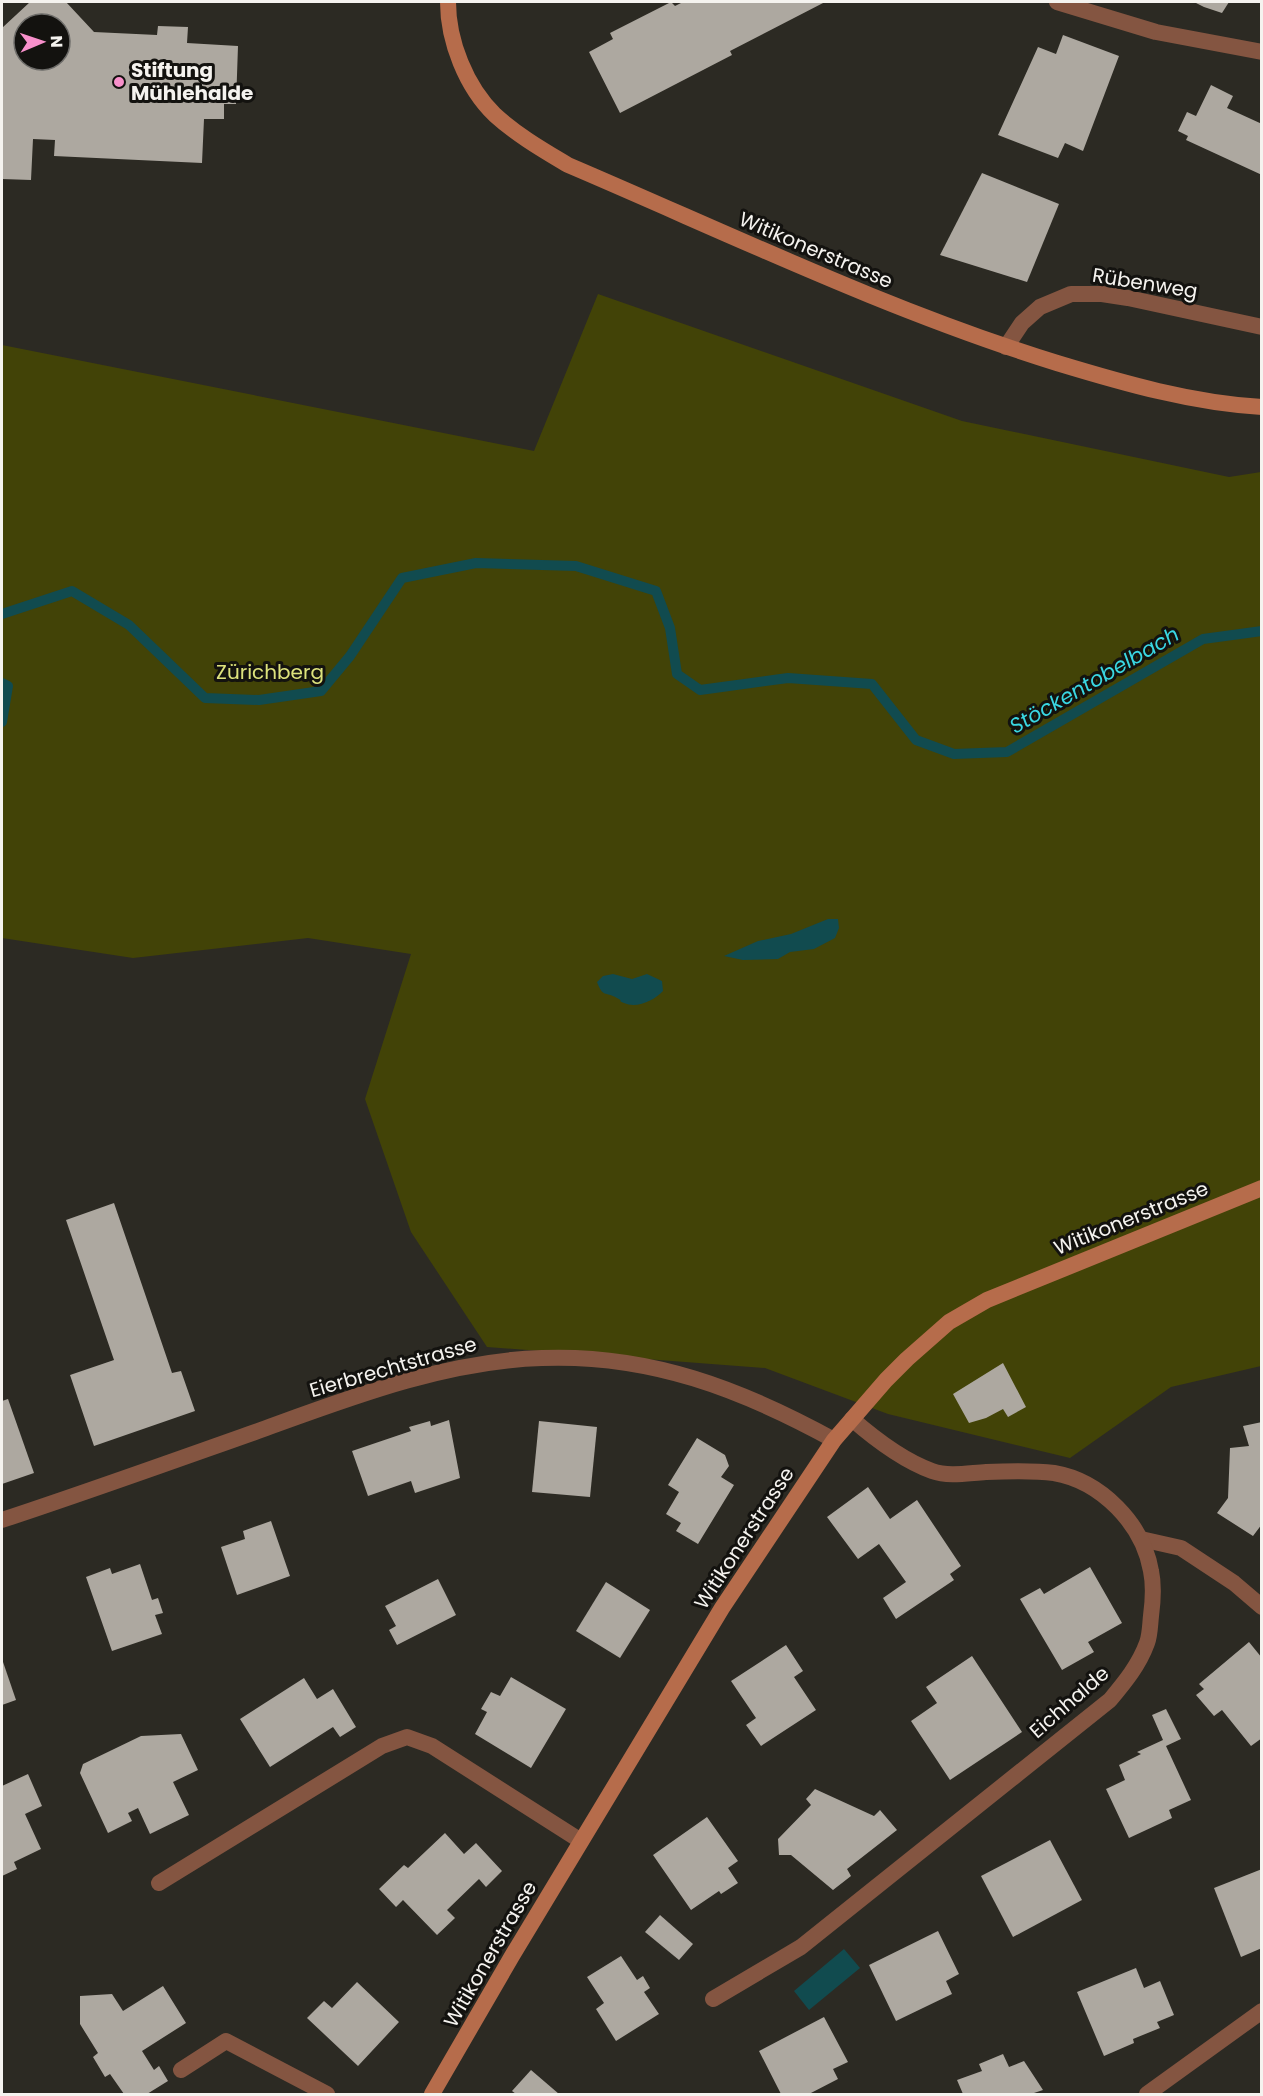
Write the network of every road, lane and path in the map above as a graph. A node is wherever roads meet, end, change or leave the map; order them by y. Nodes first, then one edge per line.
1 (448, 2) edge
2 (1057, 2) edge
3 (1262, 51) edge
4 (1262, 327) edge
5 (1006, 347) junction
6 (1262, 407) edge
7 (1262, 1188) edge
8 (852, 1419) junction
9 (834, 1440) junction
10 (2, 1520) edge
11 (1141, 1539) junction
12 (1262, 1607) edge
13 (581, 1841) junction
14 (159, 1883) dead end
15 (713, 1999) dead end
16 (1262, 2011) edge
17 (181, 2070) dead end
18 (327, 2094) edge
19 (432, 2094) edge
20 (1147, 2094) edge

1 - 5 main road, Witikonerstrasse
2 - 3 street
4 - 5 street, Rübenweg
5 - 6 main road, Witikonerstrasse
7 - 8 main road, Witikonerstrasse
8 - 9 main road, Witikonerstrasse
8 - 11 street, Eichhalde
9 - 10 street, Eierbrechtstrasse
9 - 13 main road, Witikonerstrasse
11 - 12 street
11 - 15 street, Eichhalde
13 - 14 street
13 - 19 main road, Witikonerstrasse
16 - 20 street
17 - 18 street

